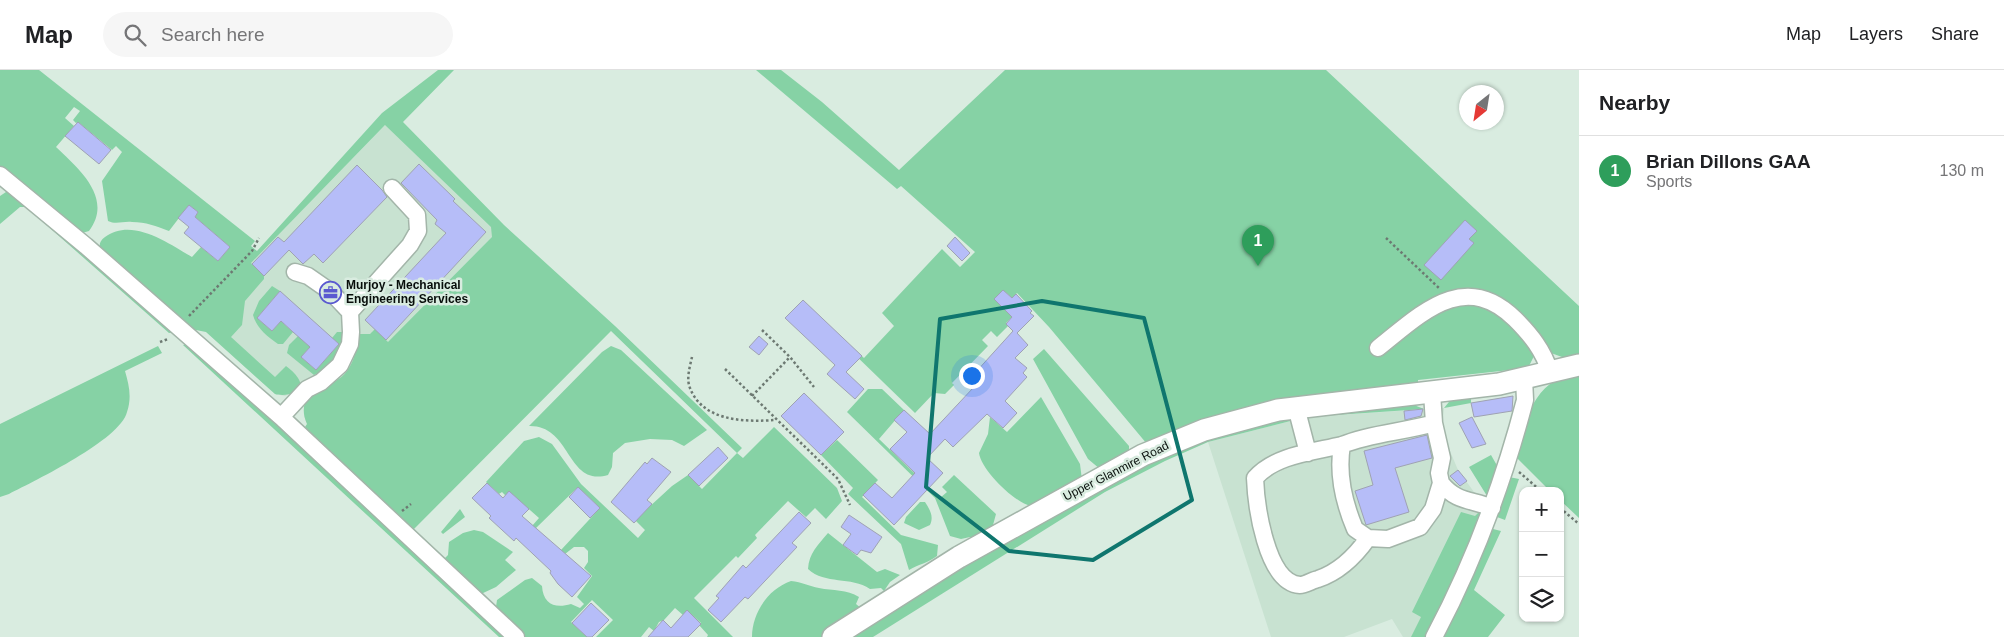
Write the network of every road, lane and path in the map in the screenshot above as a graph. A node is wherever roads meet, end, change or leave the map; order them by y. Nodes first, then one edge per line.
1 (0, 175) edge
2 (392, 188) dead end
3 (259, 238) dead end
4 (1386, 238) dead end
5 (295, 272) dead end
6 (1448, 299) junction
7 (350, 312) junction
8 (191, 314) dead end
9 (762, 330) dead end
10 (1378, 348) dead end
11 (692, 357) dead end
12 (790, 357) junction
13 (1579, 365) edge
14 (725, 369) dead end
15 (1550, 372) junction
16 (1524, 379) junction
17 (814, 386) dead end
18 (1432, 393) junction
19 (752, 396) junction
20 (1296, 407) junction
21 (281, 417) junction
22 (776, 420) junction
23 (1434, 423) junction
24 (1342, 445) junction
25 (1308, 454) junction
26 (1520, 473) dead end
27 (1441, 483) junction
28 (1536, 487) edge
29 (850, 505) dead end
30 (1492, 508) junction
31 (1564, 511) edge
32 (1579, 524) edge
33 (1368, 538) junction
34 (516, 637) edge
35 (833, 637) edge
36 (1434, 637) edge

1 - 21 street
2 - 7 street
3 - 8 path
4 - 6 path
5 - 7 street
6 - 10 street
6 - 15 street
7 - 21 street
9 - 12 path
11 - 22 path
12 - 17 path
12 - 19 path
13 - 15 main road, Upper Glanmire Road
14 - 19 path
15 - 16 main road, Upper Glanmire Road
16 - 18 main road, Upper Glanmire Road
16 - 30 street
18 - 20 main road, Upper Glanmire Road
18 - 23 street
19 - 22 path
20 - 25 street
20 - 35 main road, Upper Glanmire Road
21 - 34 street
22 - 29 path
23 - 24 street
23 - 27 street
24 - 25 street
24 - 33 street
25 - 33 street
26 - 28 path
27 - 30 street
27 - 33 street
30 - 36 street
31 - 32 path

